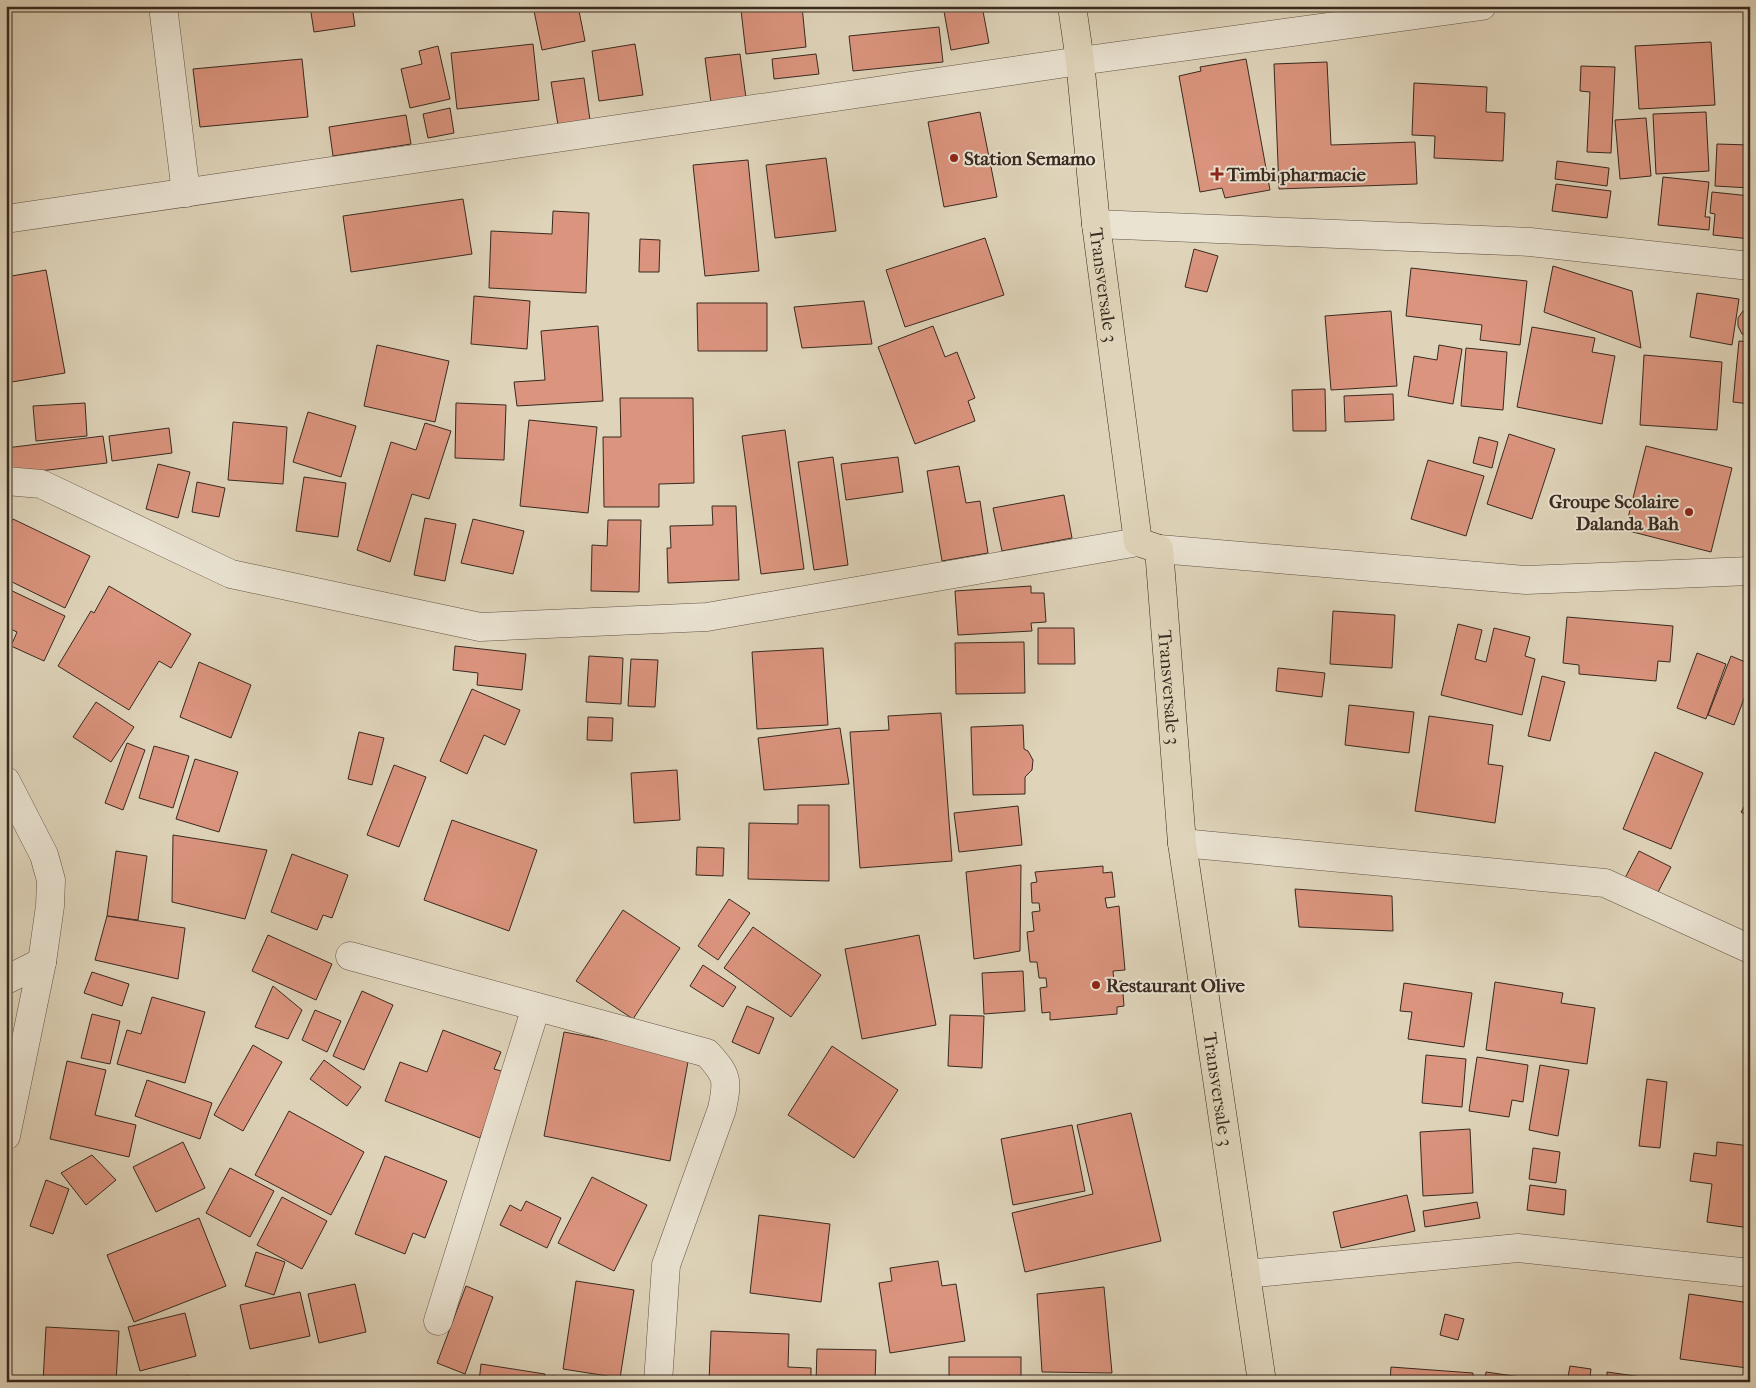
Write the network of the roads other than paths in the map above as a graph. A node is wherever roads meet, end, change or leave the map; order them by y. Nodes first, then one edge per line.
1 (163, 6) edge
2 (1072, 6) edge
3 (1482, 6) edge
4 (1080, 61) junction
5 (186, 193) junction
6 (6, 218) edge
7 (1096, 224) junction
8 (1750, 266) edge
9 (6, 481) edge
10 (1148, 546) junction
11 (1750, 570) edge
12 (6, 781) edge
13 (1182, 843) junction
14 (1750, 949) edge
15 (350, 956) dead end
16 (42, 962) junction
17 (6, 980) edge
18 (536, 1007) junction
19 (6, 1136) edge
20 (1750, 1273) edge
21 (1246, 1274) junction
22 (438, 1321) dead end
23 (658, 1382) edge
24 (1262, 1382) edge

1 - 5 street
2 - 4 main road, Transversale 3
3 - 4 street
4 - 5 street
4 - 7 main road, Transversale 3
5 - 6 street
7 - 8 street
7 - 10 main road, Transversale 3
9 - 10 street
10 - 11 street
10 - 13 main road, Transversale 3
12 - 16 street
13 - 14 street
13 - 21 main road, Transversale 3
15 - 18 street
16 - 17 street
16 - 19 street
18 - 22 street
18 - 23 street
20 - 21 street
21 - 24 main road, Transversale 3

